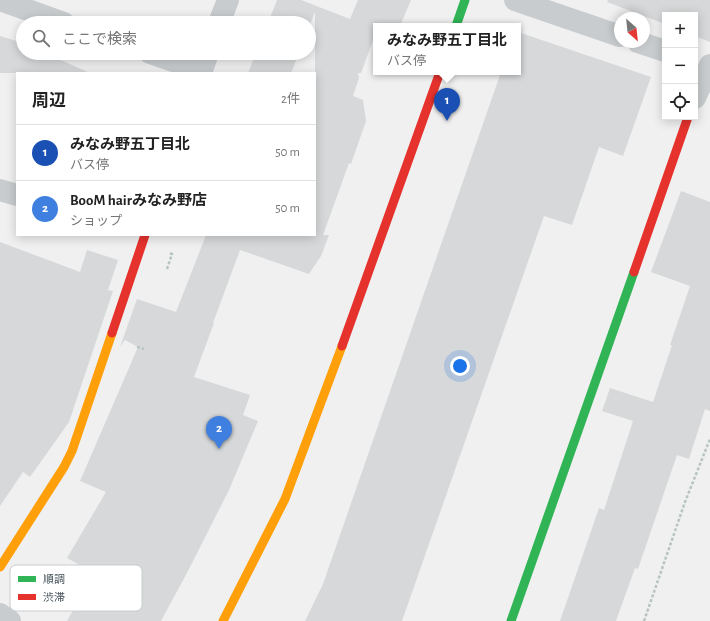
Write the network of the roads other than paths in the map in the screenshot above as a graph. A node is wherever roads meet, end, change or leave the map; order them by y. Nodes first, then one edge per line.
1 (0, 0) edge
2 (228, 0) edge
3 (465, 0) edge
4 (515, 0) edge
5 (45, 16) edge
6 (222, 16) edge
7 (457, 23) edge
8 (614, 34) edge
9 (650, 46) edge
10 (662, 50) edge
11 (179, 60) edge
12 (706, 65) edge
13 (204, 66) edge
14 (439, 75) edge
15 (698, 89) edge
16 (687, 120) edge
17 (0, 190) edge
18 (16, 195) edge
19 (141, 236) edge
20 (0, 567) edge
21 (0, 614) edge
22 (10, 621) edge
23 (223, 621) edge
24 (511, 621) edge

1 - 5 street
2 - 6 street
3 - 7 street
4 - 8 street
9 - 10 street
11 - 13 street
12 - 15 street
14 - 23 street
16 - 24 street
17 - 18 street
19 - 20 street
21 - 22 street

